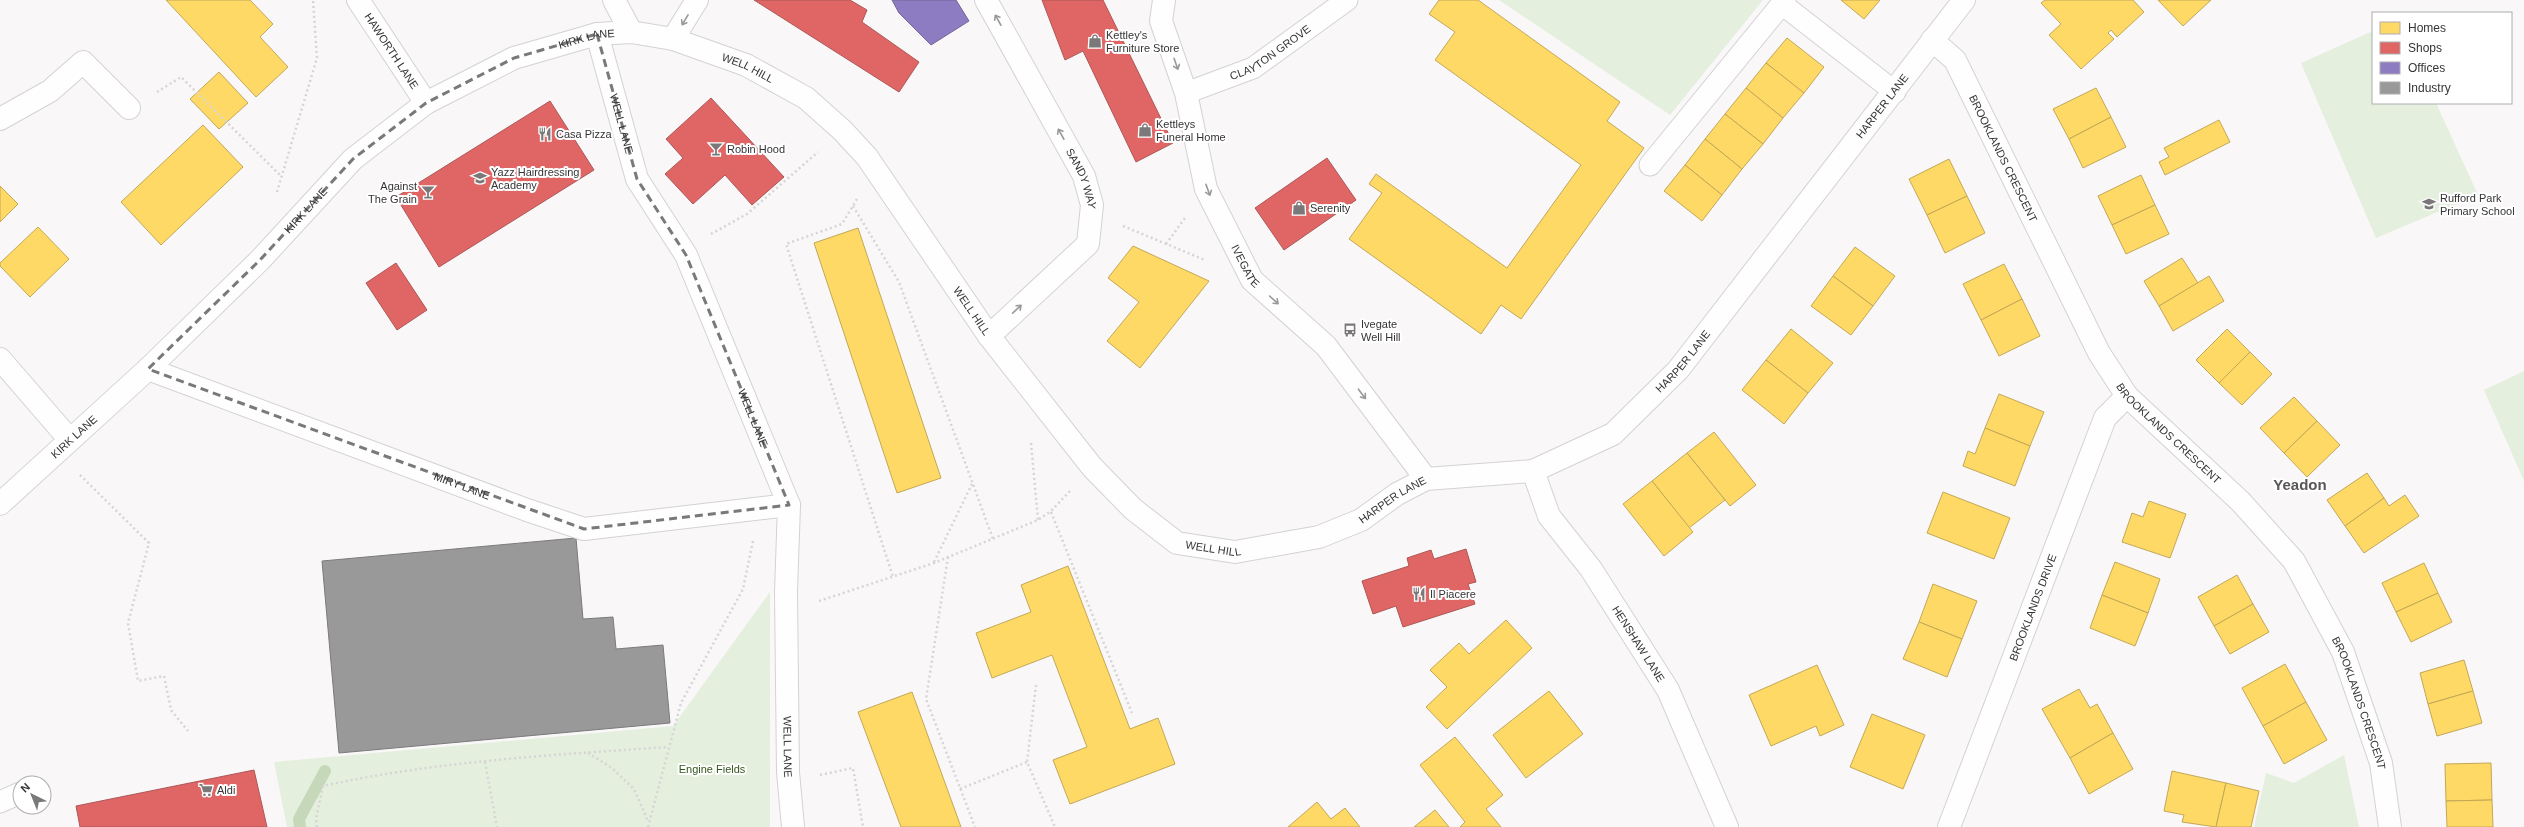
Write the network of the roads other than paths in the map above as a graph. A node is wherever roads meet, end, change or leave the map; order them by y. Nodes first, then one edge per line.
1 (358, 0) edge
2 (614, 0) edge
3 (697, 0) edge
4 (986, 0) edge
5 (1164, 0) edge
6 (1347, 0) edge
7 (1964, 0) edge
8 (1783, 2) edge
9 (631, 32) junction
10 (597, 34) junction
11 (673, 39) junction
12 (1932, 40) junction
13 (1895, 92) junction
14 (1186, 93) junction
15 (426, 102) junction
16 (129, 108) road end
17 (0, 118) edge
18 (1650, 165) dead end
19 (989, 336) junction
20 (0, 359) edge
21 (148, 369) junction
22 (2126, 396) junction
23 (64, 445) junction
24 (1533, 471) junction
25 (1426, 479) junction
26 (0, 504) edge
27 (789, 505) junction
28 (1280, 544) joint
29 (12, 797) edge
30 (0, 802) edge
31 (793, 827) edge
32 (1727, 827) edge
33 (1949, 827) edge
34 (2390, 827) edge

1 - 15 street, HAWORTH LANE
2 - 9 street
3 -> 11 street
19 -> 4 street, SANDY WAY
5 -> 14 street, IVEGATE
6 - 14 lane, CLAYTON GROVE
7 - 12 street, HARPER LANE
8 - 13 lane
8 - 18 lane
9 - 10 street, KIRK LANE
9 - 11 street, KIRK LANE
10 - 15 street, KIRK LANE
10 - 27 street, WELL LANE
11 - 19 street, WELL HILL
12 - 13 street, HARPER LANE
12 - 22 street, BROOKLANDS CRESCENT
13 - 24 street, HARPER LANE
14 -> 25 street, IVEGATE
15 - 21 street, KIRK LANE
16 - 17 street
19 - 28 street, WELL HILL
20 - 23 street
21 - 23 street, KIRK LANE
21 - 27 street, MIRY LANE
22 - 33 street, BROOKLANDS DRIVE
22 - 34 street, BROOKLANDS CRESCENT
23 - 26 street, KIRK LANE
24 - 25 street, HARPER LANE
24 - 32 street, HENSHAW LANE
25 - 28 street, HARPER LANE
27 - 31 street, WELL LANE
29 - 30 lane

